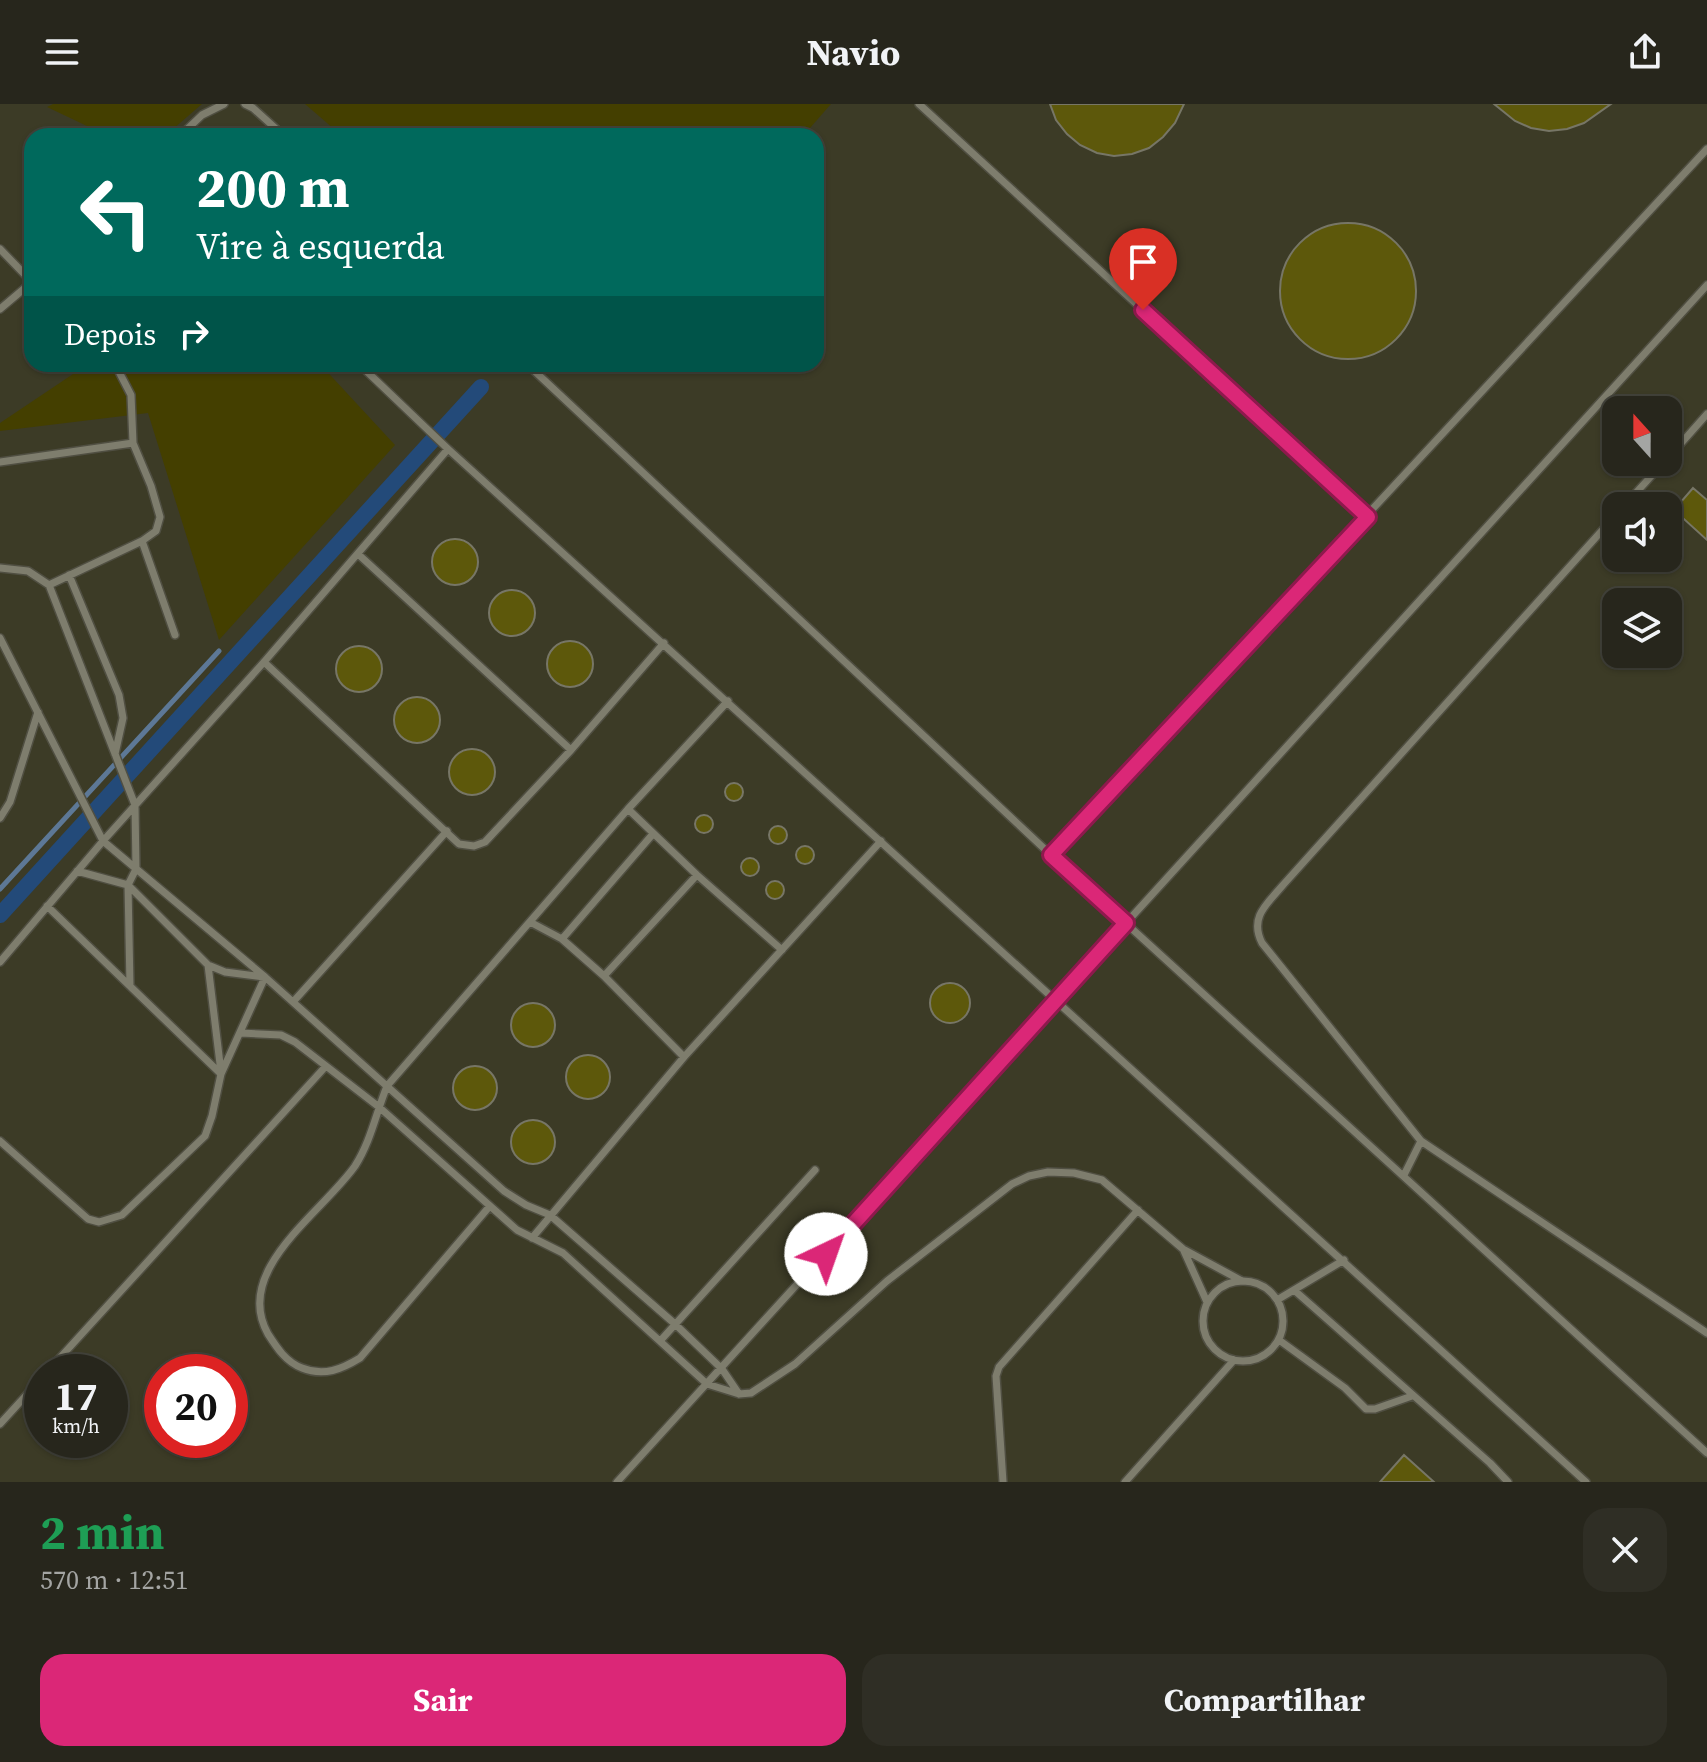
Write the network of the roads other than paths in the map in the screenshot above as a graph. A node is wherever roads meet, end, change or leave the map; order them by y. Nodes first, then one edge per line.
1 (224, 104) edge
2 (245, 104) edge
3 (919, 104) edge
4 (188, 128) edge
5 (275, 128) edge
6 (1707, 149) edge
7 (0, 249) edge
8 (24, 274) edge
9 (1707, 285) edge
10 (24, 289) edge
11 (0, 309) edge
12 (120, 372) edge
13 (367, 372) edge
14 (536, 372) edge
15 (1707, 414) edge
16 (1682, 442) edge
17 (133, 443) junction
18 (448, 449) junction
19 (0, 462) edge
20 (1651, 476) edge
21 (1637, 492) edge
22 (1368, 517) junction
23 (1602, 531) edge
24 (142, 541) junction
25 (358, 554) junction
26 (0, 568) edge
27 (69, 575) junction
28 (49, 585) junction
29 (175, 635) dead end
30 (0, 638) edge
31 (664, 643) junction
32 (264, 662) junction
33 (728, 701) junction
34 (38, 712) junction
35 (571, 750) junction
36 (115, 754) junction
37 (135, 805) junction
38 (628, 809) junction
39 (0, 818) edge
40 (447, 831) junction
41 (652, 835) junction
42 (103, 841) junction
43 (881, 841) junction
44 (1051, 855) junction
45 (136, 869) junction
46 (77, 871) junction
47 (697, 875) junction
48 (128, 885) junction
49 (47, 906) junction
50 (530, 922) junction
51 (1126, 923) junction
52 (562, 939) junction
53 (782, 950) junction
54 (0, 962) edge
55 (208, 965) junction
56 (604, 976) junction
57 (265, 977) junction
58 (130, 986) junction
59 (1055, 1001) junction
60 (293, 1002) junction
61 (241, 1033) junction
62 (684, 1057) junction
63 (326, 1066) junction
64 (221, 1074) junction
65 (387, 1086) junction
66 (379, 1107) junction
67 (0, 1141) edge
68 (1421, 1141) junction
69 (815, 1170) dead end
70 (1404, 1175) junction
71 (489, 1207) junction
72 (1138, 1210) junction
73 (550, 1215) junction
74 (532, 1238) junction
75 (1183, 1249) junction
76 (1344, 1260) junction
77 (1242, 1281) junction
78 (1294, 1290) junction
79 (1277, 1300) junction
80 (1207, 1302) junction
81 (675, 1324) junction
82 (1707, 1333) edge
83 (661, 1340) junction
84 (1279, 1340) junction
85 (63, 1354) edge
86 (1234, 1360) junction
87 (722, 1369) junction
88 (707, 1384) junction
89 (739, 1394) junction
90 (1412, 1396) junction
91 (24, 1398) edge
92 (0, 1424) edge
93 (1707, 1453) edge
94 (617, 1482) edge
95 (1003, 1482) edge
96 (1125, 1482) edge
97 (1508, 1482) edge
98 (1586, 1482) edge

1 - 4 lane
2 - 5 lane
3 - 22 lane
6 - 22 lane
7 - 8 lane
9 - 51 lane
10 - 11 lane
12 - 17 lane
13 - 18 lane
14 - 44 lane
15 - 16 lane
17 - 19 lane
17 - 24 lane
18 - 25 lane
18 - 31 lane
20 - 21 lane
22 - 44 lane
23 - 68 lane
24 - 27 lane
24 - 29 lane
25 - 32 lane
25 - 35 lane
26 - 28 lane
27 - 28 lane
27 - 36 lane
28 - 36 lane
30 - 34 lane
31 - 33 lane
31 - 35 lane
32 - 37 lane
32 - 40 lane
33 - 38 lane
33 - 43 lane
34 - 39 lane
34 - 42 lane
35 - 40 lane
36 - 37 lane
37 - 42 lane
37 - 45 lane
38 - 41 lane
38 - 50 lane
40 - 60 lane
41 - 47 lane
41 - 52 lane
42 - 45 lane
42 - 46 lane
43 - 53 lane
43 - 59 lane
44 - 51 lane
45 - 48 lane
45 - 57 lane
46 - 48 lane
46 - 49 lane
47 - 53 lane
47 - 56 lane
48 - 55 lane
48 - 58 lane
49 - 54 lane
49 - 58 lane
50 - 52 lane
50 - 65 lane
51 - 59 lane
51 - 70 lane
52 - 56 lane
53 - 62 lane
55 - 57 lane
55 - 64 lane
56 - 62 lane
57 - 60 lane
57 - 61 lane
58 - 64 lane
59 - 76 lane
59 - 87 lane
60 - 65 lane
61 - 63 lane
61 - 64 lane
62 - 73 lane
63 - 66 lane
63 - 85 lane
64 - 67 lane
65 - 66 lane
65 - 73 lane
66 - 71 lane
66 - 71 lane
68 - 70 lane
68 - 82 lane
69 - 81 lane
70 - 93 lane
71 - 74 lane
72 - 75 lane
72 - 89 lane
72 - 95 lane
73 - 74 lane
73 - 81 lane
74 - 83 lane
75 - 77 lane
75 - 80 lane
76 - 78 lane
76 - 98 lane
77 - 79 lane
77 - 80 lane
78 - 79 lane
78 - 90 lane
79 - 84 lane
80 - 86 lane
81 - 83 lane
81 - 87 lane
83 - 88 lane
84 - 86 lane
84 - 90 lane
86 - 96 lane
87 - 88 lane
87 - 89 lane
88 - 89 lane
88 - 94 lane
90 - 97 lane
91 - 92 lane

